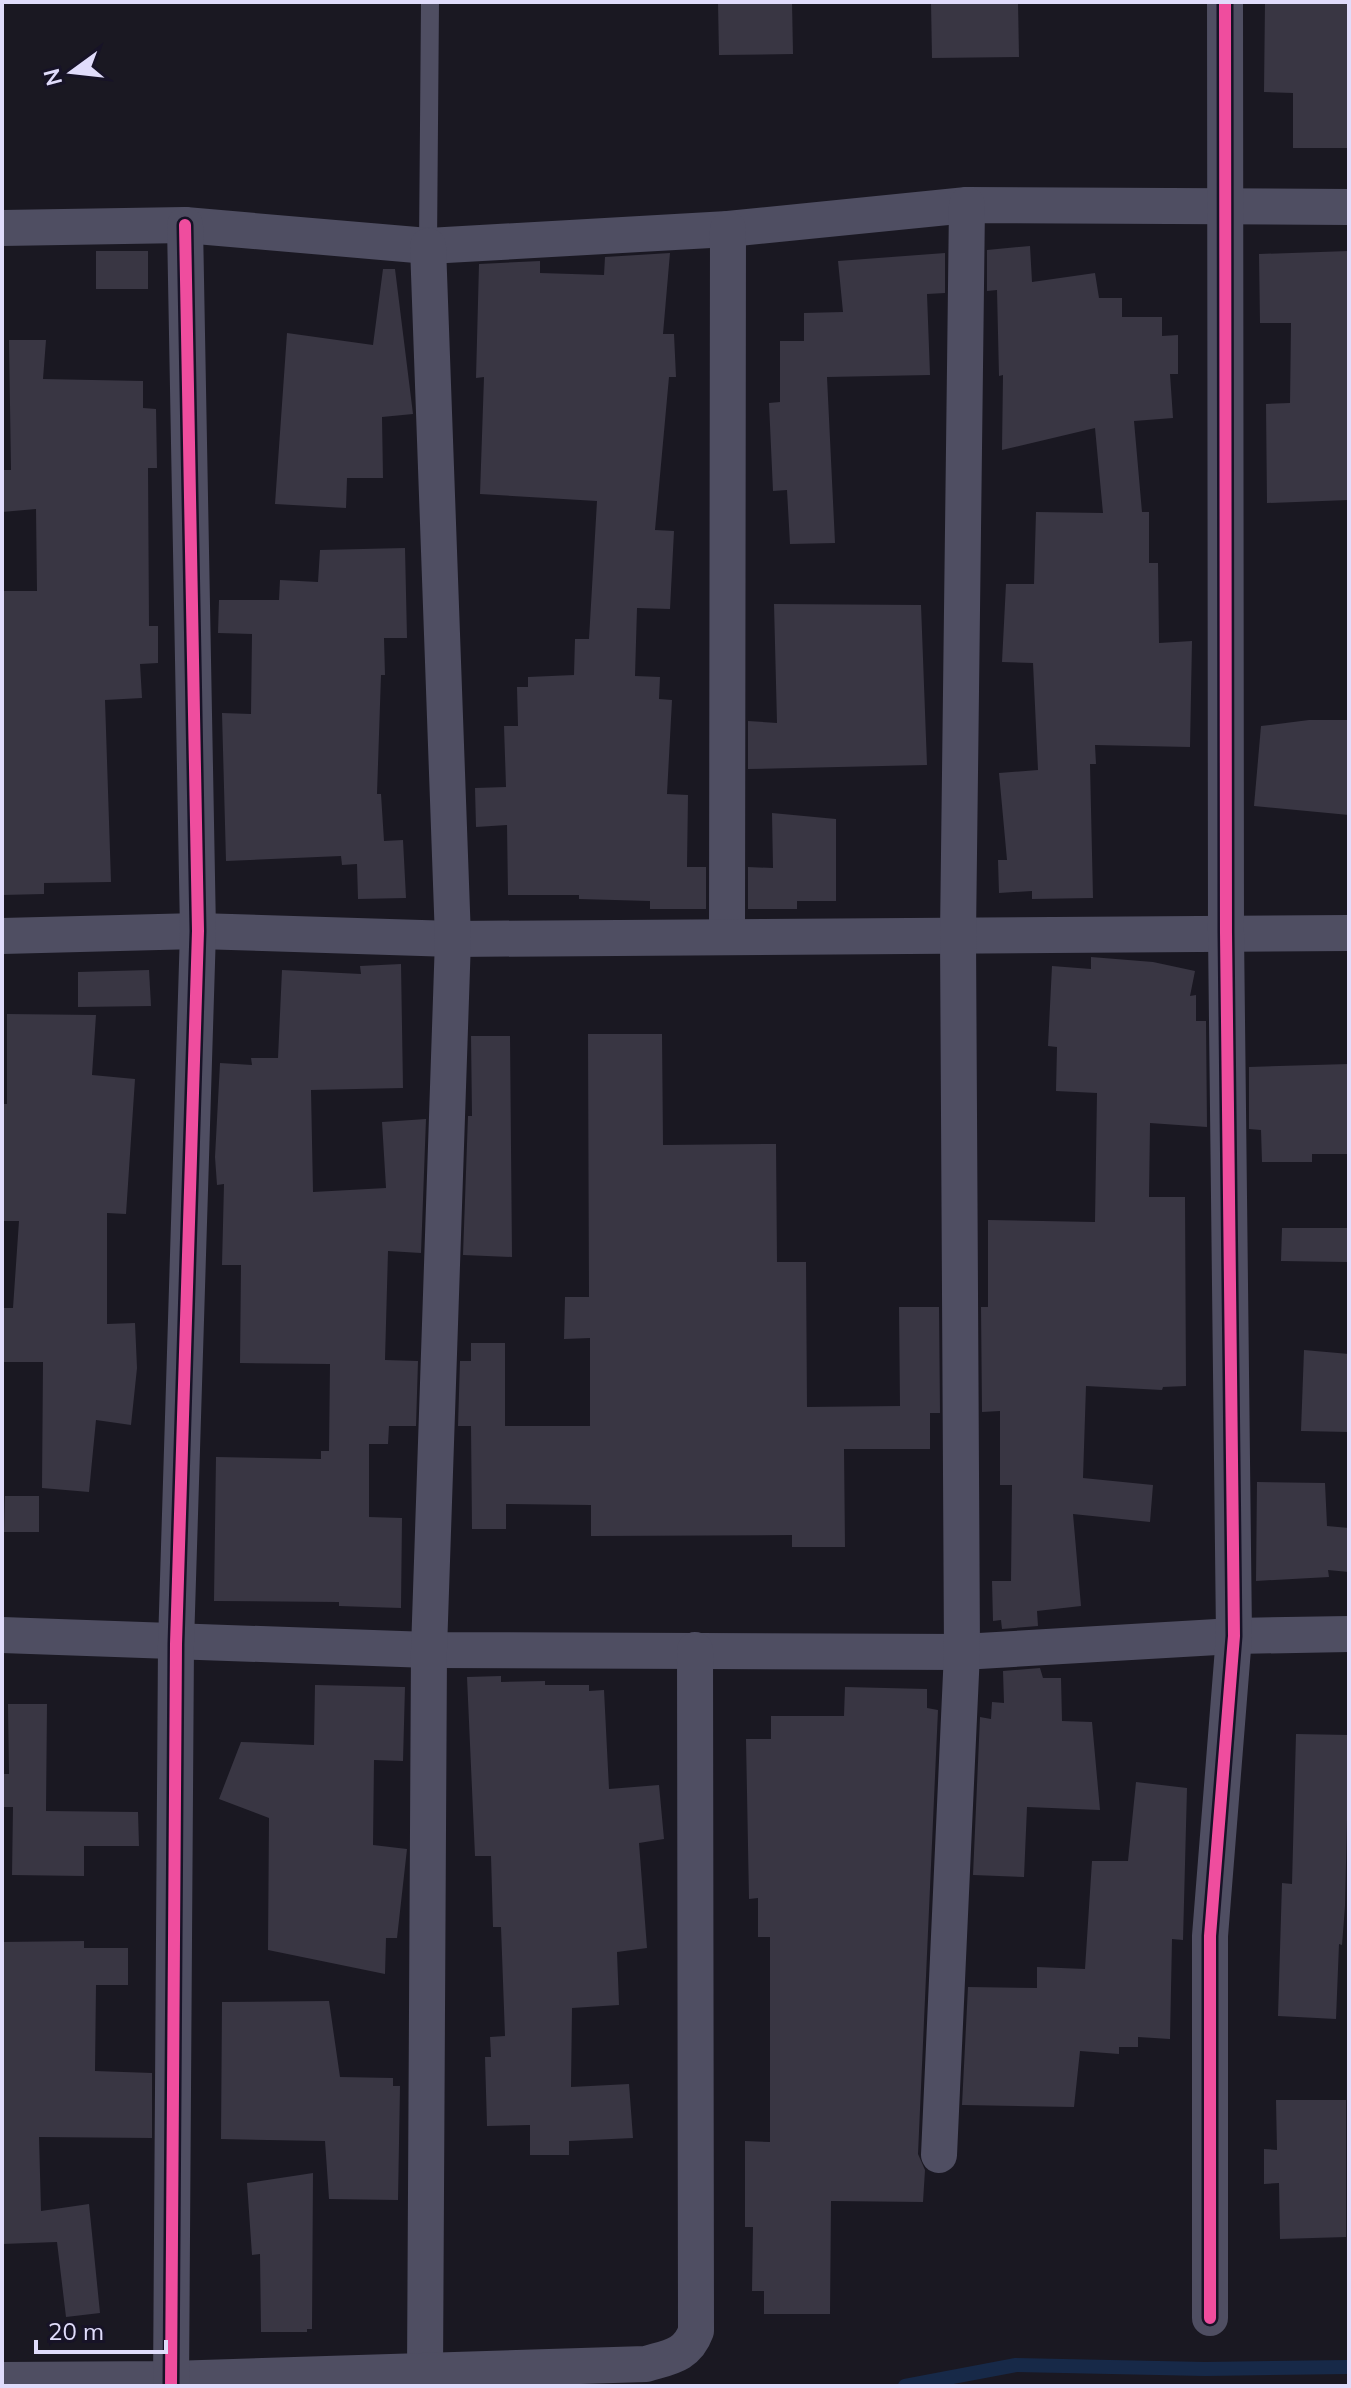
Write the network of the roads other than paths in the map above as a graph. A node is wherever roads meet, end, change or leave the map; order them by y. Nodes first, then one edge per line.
1 (430, 2) edge
2 (1225, 2) edge
3 (1223, 204) junction
4 (967, 205) junction
5 (1349, 207) edge
6 (185, 225) junction
7 (2, 228) edge
8 (728, 229) junction
9 (428, 246) junction
10 (198, 931) junction
11 (1226, 933) junction
12 (1349, 933) edge
13 (727, 935) junction
14 (958, 935) junction
15 (2, 936) edge
16 (453, 939) junction
17 (1349, 1634) edge
18 (2, 1635) edge
19 (1234, 1636) junction
20 (176, 1644) junction
21 (429, 1650) junction
22 (695, 1650) junction
23 (962, 1652) junction
24 (939, 2155) dead end
25 (1210, 2318) dead end
26 (425, 2373) junction
27 (2, 2380) edge
28 (171, 2383) edge

1 - 9 lane
2 - 3 street
3 - 4 street
3 - 5 street
3 - 11 street
4 - 8 street
4 - 14 street
6 - 7 street
6 - 9 street
6 - 10 street
8 - 9 street
8 - 13 street
9 - 16 street
10 - 15 street
10 - 16 street
10 - 20 street
11 - 12 street
11 - 14 street
11 - 19 street
13 - 14 street
13 - 16 street
14 - 23 street
16 - 21 street
17 - 19 street
18 - 20 street
19 - 23 street
19 - 25 street
20 - 21 street
20 - 28 street
21 - 22 street
21 - 26 street
22 - 23 street
22 - 26 street
23 - 24 street
26 - 28 street
27 - 28 street

